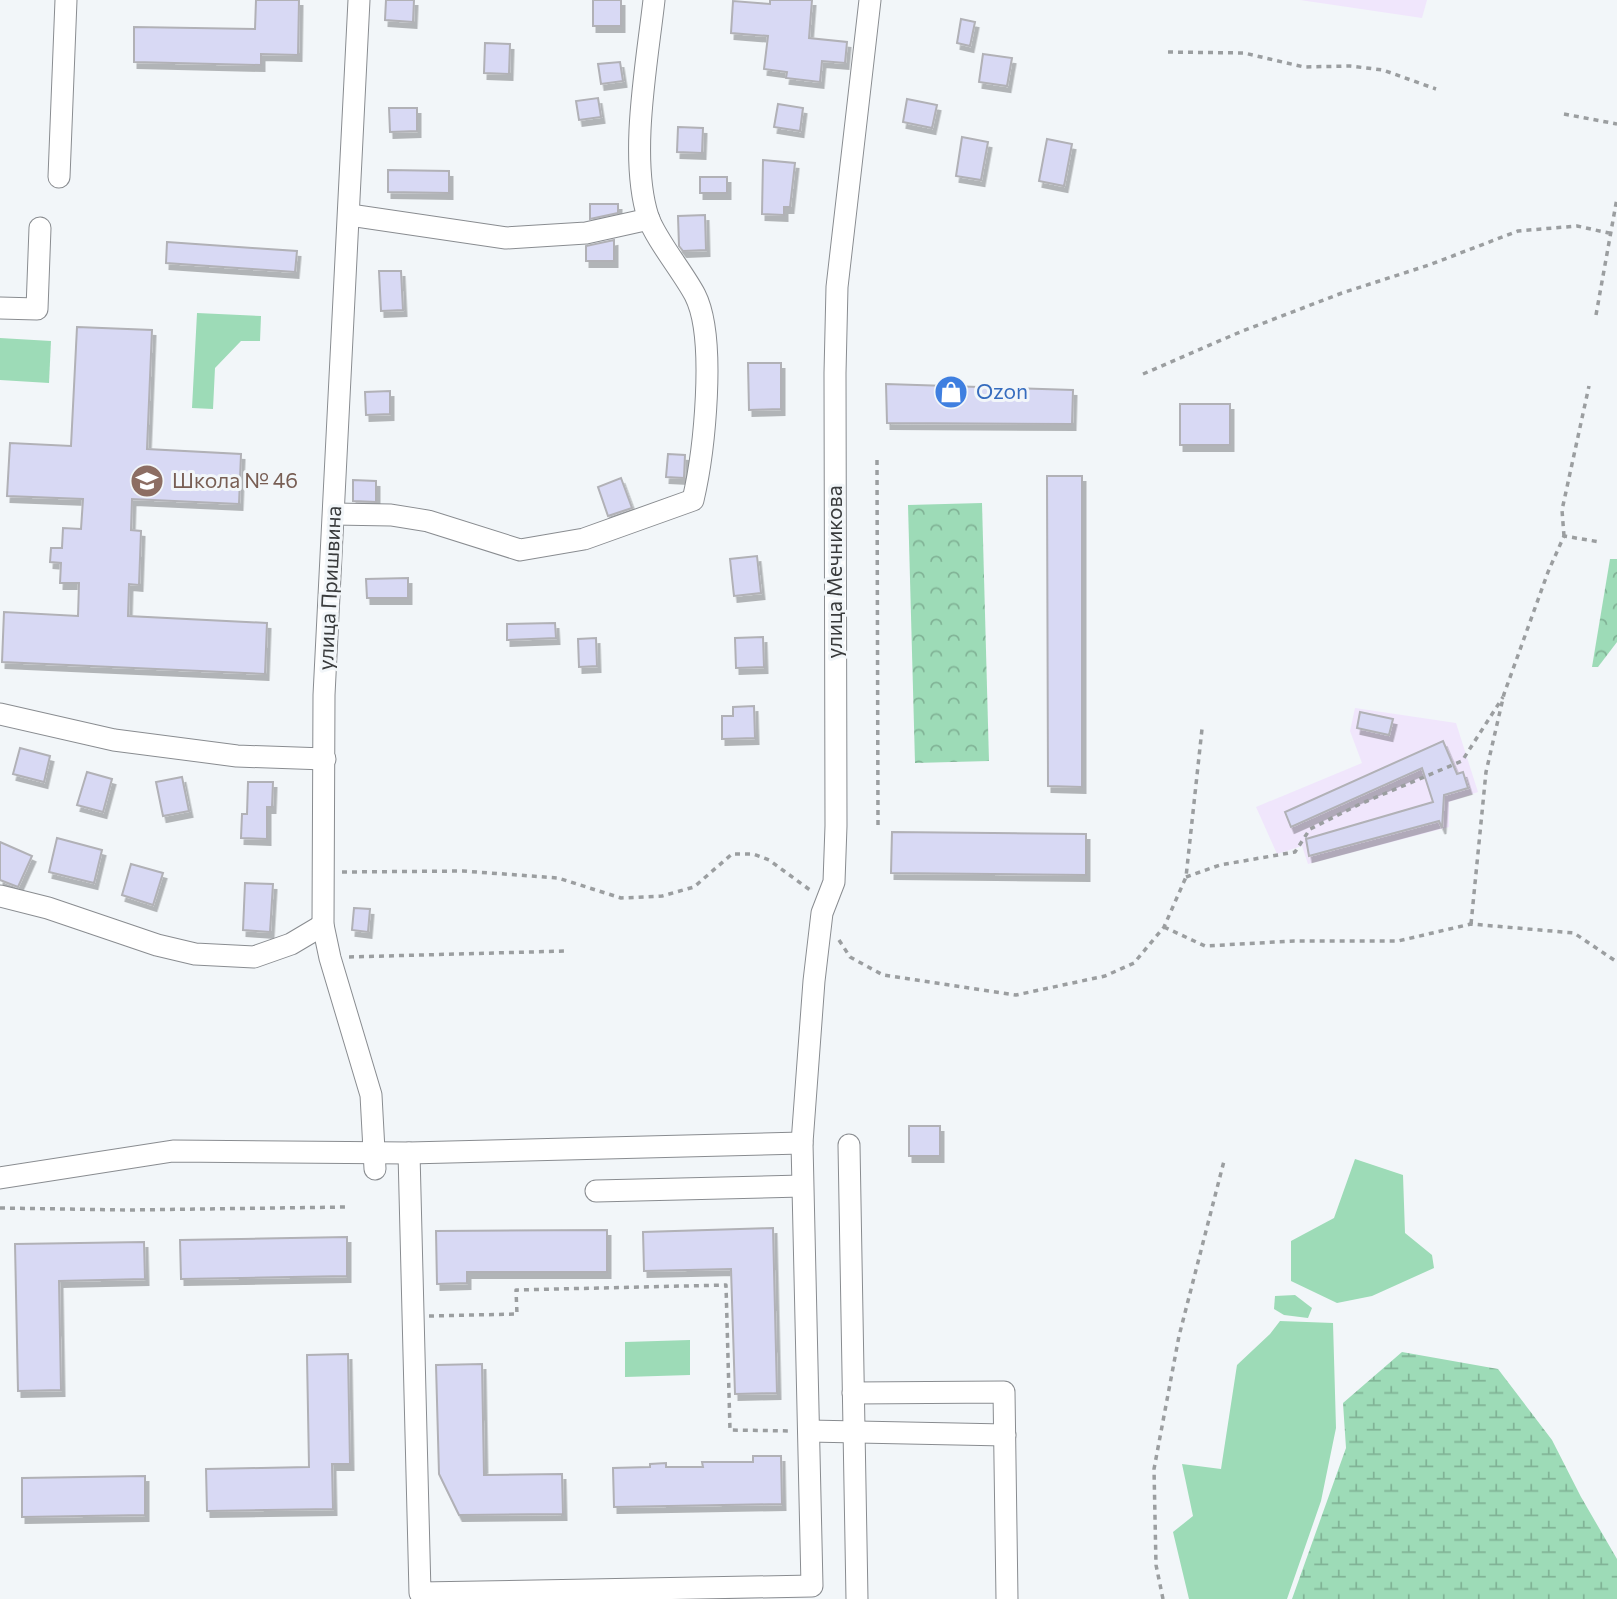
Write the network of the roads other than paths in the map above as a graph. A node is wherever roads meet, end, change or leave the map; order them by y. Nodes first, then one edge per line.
1 (66, 0) edge
2 (359, 0) edge
3 (654, 0) edge
4 (870, 0) edge
5 (59, 177) dead end
6 (350, 215) junction
7 (649, 219) junction
8 (40, 228) dead end
9 (0, 308) edge
10 (334, 514) junction
11 (0, 714) edge
12 (325, 759) junction
13 (0, 896) edge
14 (323, 925) junction
15 (802, 1143) junction
16 (849, 1145) dead end
17 (409, 1153) junction
18 (375, 1161) junction
19 (0, 1178) edge
20 (802, 1186) junction
21 (596, 1191) dead end
22 (853, 1393) junction
23 (809, 1431) junction
24 (854, 1432) junction
25 (1005, 1435) junction
26 (812, 1592) edge
27 (857, 1599) edge
28 (1007, 1599) edge

1 - 5 street
2 - 6 street, улица Пришвина
3 - 7 street
4 - 15 street, улица Мечникова
6 - 7 street
6 - 10 street, улица Пришвина
7 - 10 street
8 - 9 street
10 - 12 street, улица Пришвина
11 - 12 street
12 - 14 street, улица Пришвина
13 - 14 street
14 - 18 street, улица Пришвина
15 - 17 street
15 - 20 street, улица Мечникова
16 - 22 street
17 - 18 street
17 - 26 street
18 - 19 street
20 - 21 street
20 - 23 street, улица Мечникова
22 - 24 street
22 - 25 street
23 - 24 street
23 - 26 street, улица Мечникова
24 - 25 street
24 - 27 street
25 - 28 street

